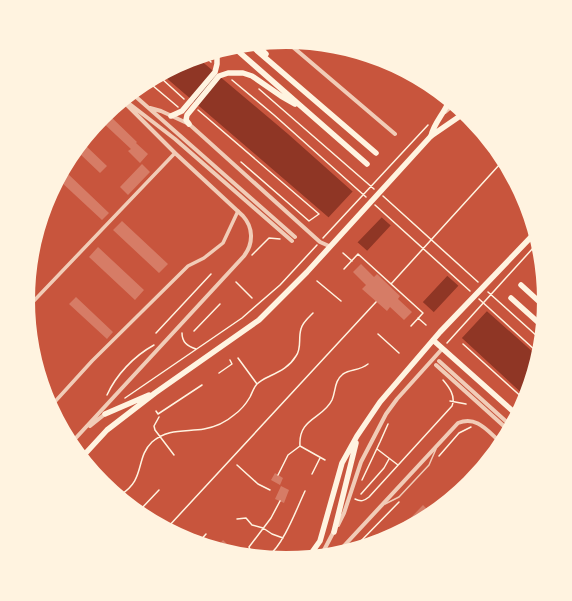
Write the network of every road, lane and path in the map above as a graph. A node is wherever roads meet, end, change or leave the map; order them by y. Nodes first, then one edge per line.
1 (298, 49) edge
2 (262, 50) edge
3 (257, 51) edge
4 (240, 53) edge
5 (217, 58) edge
6 (279, 70) junction
7 (163, 80) edge
8 (258, 89) dead end
9 (137, 98) edge
10 (188, 102) dead end
11 (129, 104) edge
12 (128, 105) edge
13 (193, 106) dead end
14 (446, 107) edge
15 (150, 108) junction
16 (304, 108) junction
17 (449, 109) edge
18 (444, 113) junction
19 (171, 116) junction
20 (459, 117) edge
21 (189, 124) junction
22 (424, 129) dead end
23 (395, 134) dead end
24 (431, 136) junction
25 (175, 153) junction
26 (376, 153) dead end
27 (367, 164) dead end
28 (499, 165) edge
29 (253, 172) dead end
30 (238, 211) junction
31 (327, 233) dead end
32 (295, 237) dead end
33 (530, 238) edge
34 (284, 240) dead end
35 (431, 240) junction
36 (292, 241) dead end
37 (320, 242) junction
38 (329, 246) junction
39 (532, 249) edge
40 (343, 253) dead end
41 (249, 258) dead end
42 (352, 261) junction
43 (344, 269) dead end
44 (211, 274) dead end
45 (317, 281) dead end
46 (236, 282) dead end
47 (391, 284) junction
48 (521, 285) dead end
49 (483, 287) dead end
50 (489, 292) dead end
51 (252, 298) dead end
52 (511, 298) dead end
53 (538, 300) edge
54 (341, 301) dead end
55 (34, 302) edge
56 (376, 302) dead end
57 (220, 304) dead end
58 (314, 313) dead end
59 (418, 318) junction
60 (537, 321) edge
61 (426, 325) dead end
62 (411, 326) dead end
63 (182, 331) dead end
64 (194, 331) dead end
65 (156, 333) dead end
66 (378, 334) dead end
67 (536, 335) edge
68 (433, 340) junction
69 (449, 340) dead end
70 (463, 344) dead end
71 (155, 345) dead end
72 (196, 349) junction
73 (442, 349) junction
74 (400, 353) dead end
75 (238, 358) dead end
76 (230, 360) dead end
77 (368, 364) dead end
78 (219, 373) dead end
79 (442, 378) dead end
80 (257, 384) junction
81 (202, 385) dead end
82 (155, 393) junction
83 (107, 395) dead end
84 (520, 395) edge
85 (450, 401) dead end
86 (55, 402) edge
87 (120, 402) dead end
88 (454, 402) junction
89 (466, 404) dead end
90 (156, 411) dead end
91 (513, 411) edge
92 (105, 414) joint
93 (159, 417) dead end
94 (507, 422) edge
95 (388, 424) dead end
96 (504, 426) edge
97 (80, 434) junction
98 (358, 436) junction
99 (160, 437) junction
100 (75, 439) edge
101 (497, 439) edge
102 (438, 445) junction
103 (300, 446) junction
104 (377, 449) junction
105 (86, 453) edge
106 (174, 455) dead end
107 (320, 458) junction
108 (389, 459) junction
109 (325, 460) dead end
110 (237, 465) dead end
111 (398, 465) junction
112 (312, 474) dead end
113 (278, 475) dead end
114 (361, 481) dead end
115 (159, 490) dead end
116 (270, 490) dead end
117 (305, 491) dead end
118 (123, 493) edge
119 (361, 494) dead end
120 (350, 496) junction
121 (280, 501) dead end
122 (382, 506) junction
123 (143, 507) edge
124 (237, 519) dead end
125 (171, 525) edge
126 (263, 528) junction
127 (334, 532) junction
128 (206, 534) dead end
129 (202, 538) edge
130 (283, 538) junction
131 (344, 546) edge
132 (324, 549) edge
133 (250, 550) edge
134 (313, 551) edge
135 (273, 552) edge

1 - 23 street
2 - 6 main road
3 - 6 main road
4 - 16 main road
5 - 19 main road
6 - 26 main road
7 - 10 path
8 - 35 path
9 - 15 street
11 - 36 street
12 - 25 street
13 - 29 path
14 - 18 main road
15 - 19 street
15 - 32 street
16 - 21 main road
16 - 27 main road
17 - 18 street
18 - 24 main road
19 - 21 street
20 - 24 main road
21 - 37 street
22 - 31 path
24 - 38 main road
25 - 30 street
25 - 55 street
28 - 35 path
30 - 86 street
30 - 97 street
33 - 68 main road
34 - 41 path
35 - 47 path
35 - 49 path
37 - 38 street
37 - 72 path
38 - 82 main road
39 - 69 path
40 - 42 path
42 - 43 path
42 - 47 path
44 - 65 path
45 - 54 path
46 - 51 path
47 - 59 path
48 - 53 main road
50 - 67 path
52 - 60 main road
56 - 125 path
57 - 64 path
58 - 80 path
59 - 61 path
59 - 62 path
63 - 72 path
66 - 74 path
68 - 73 main road
68 - 98 main road
70 - 84 path
71 - 83 path
72 - 87 path
73 - 91 main road
73 - 120 street
75 - 80 path
76 - 78 path
77 - 103 path
79 - 88 path
80 - 99 path
81 - 90 path
82 - 92 main road
82 - 105 main road
85 - 88 path
88 - 89 path
88 - 111 path
92 - 97 street
93 - 99 path
94 - 96 street
95 - 104 path
97 - 100 street
98 - 127 main road
98 - 134 main road
99 - 106 path
99 - 118 path
101 - 102 street
102 - 122 street
102 - 122 lane
103 - 107 path
103 - 113 path
104 - 108 path
104 - 114 path
107 - 109 path
107 - 112 path
108 - 111 path
108 - 119 path
110 - 116 path
111 - 120 path
115 - 123 path
117 - 130 path
120 - 127 street
121 - 126 path
122 - 131 street
124 - 126 path
126 - 130 path
126 - 133 path
127 - 132 street
128 - 129 path
130 - 135 path

